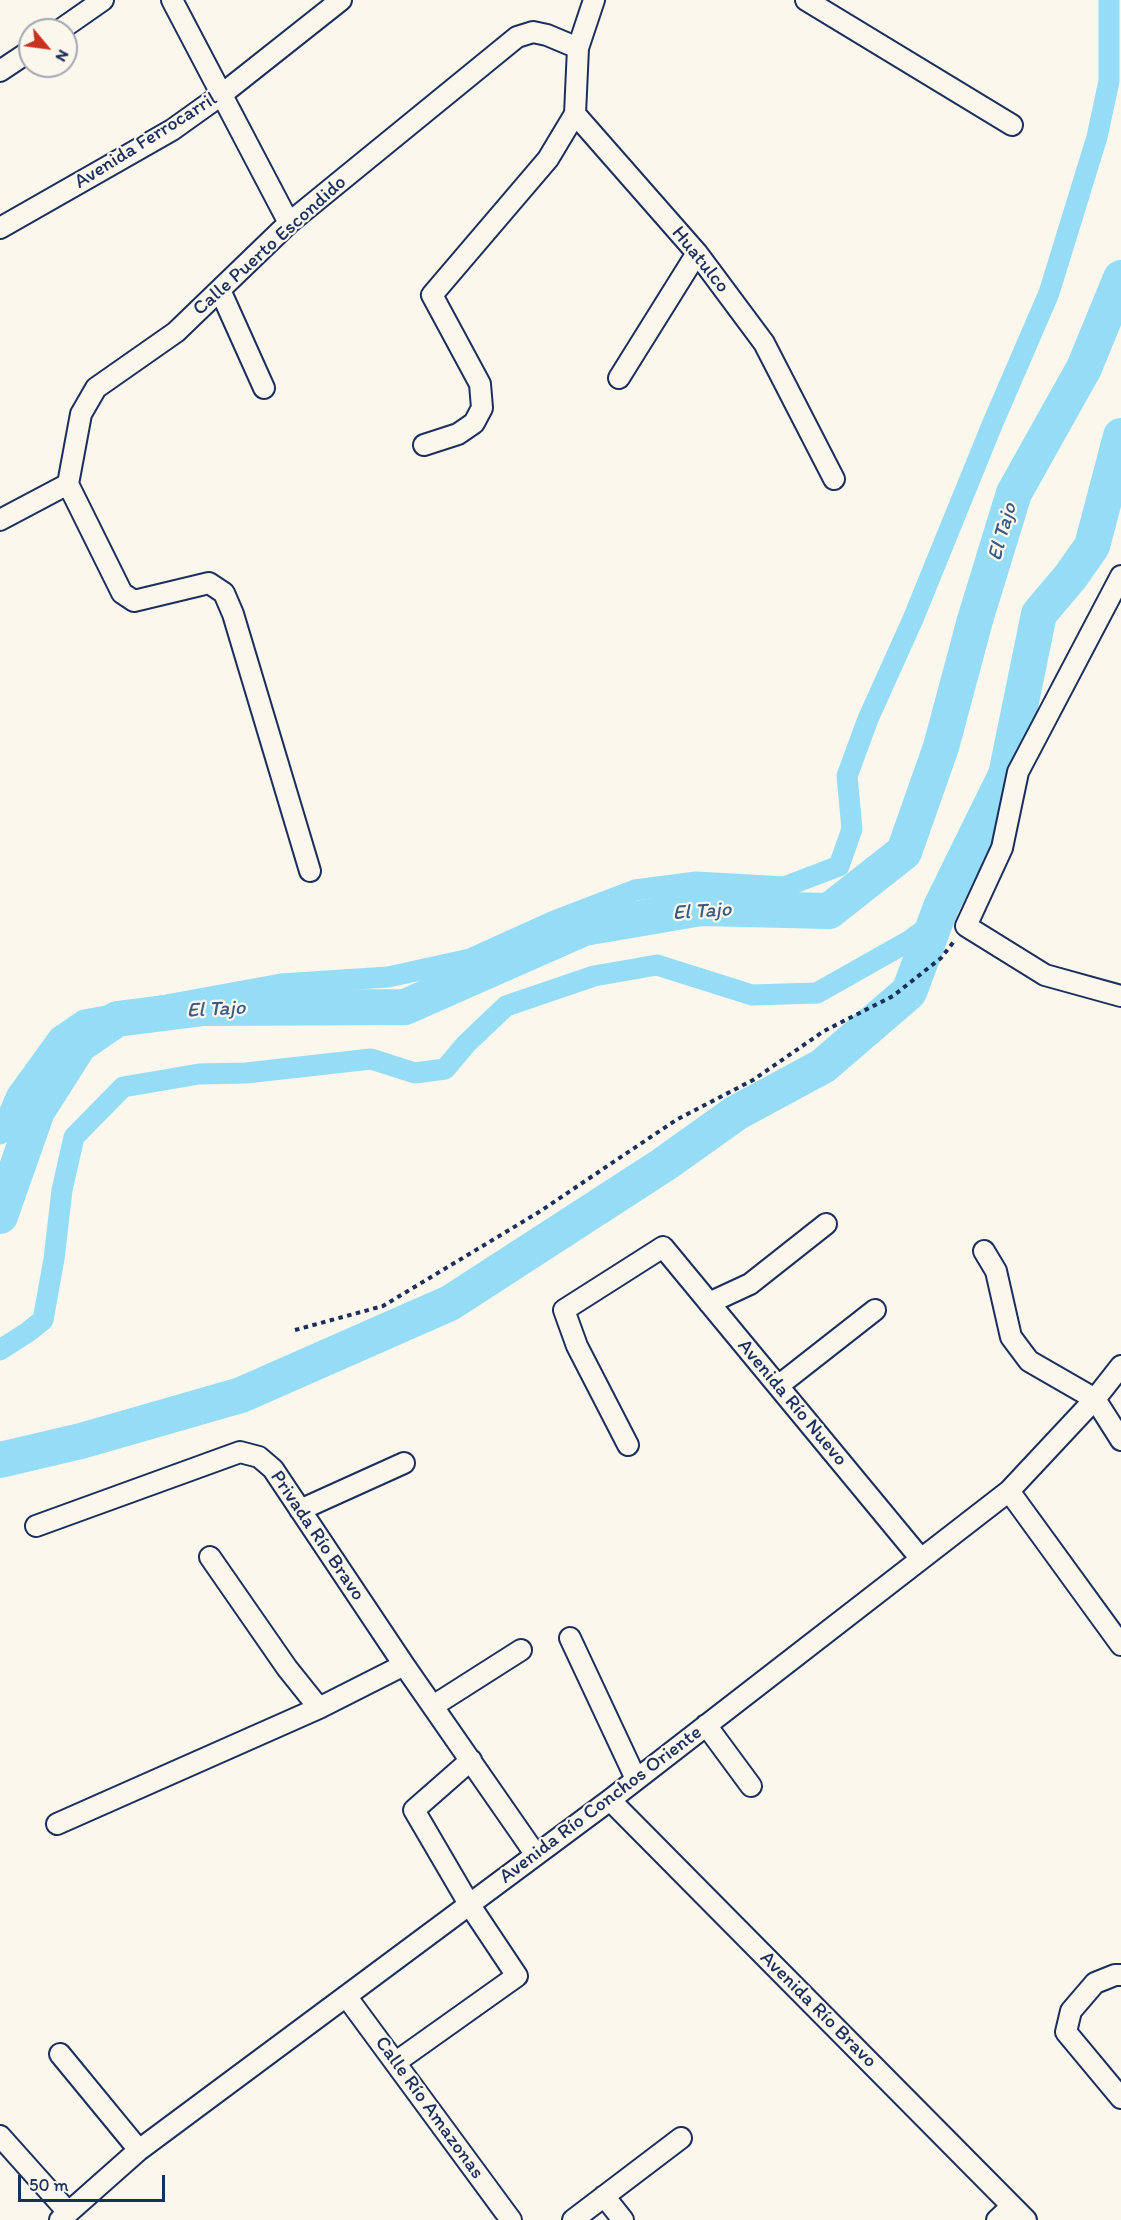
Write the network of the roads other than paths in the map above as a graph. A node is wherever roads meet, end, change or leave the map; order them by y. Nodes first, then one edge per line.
1 (103, 0) edge
2 (172, 0) edge
3 (341, 0) edge
4 (594, 0) edge
5 (806, 0) edge
6 (77, 18) edge
7 (578, 48) junction
8 (18, 59) edge
9 (0, 71) edge
10 (221, 95) junction
11 (575, 114) junction
12 (1012, 124) dead end
13 (289, 223) junction
14 (0, 228) edge
15 (697, 253) junction
16 (220, 290) junction
17 (619, 378) dead end
18 (264, 388) dead end
19 (424, 445) dead end
20 (834, 479) dead end
21 (68, 484) junction
22 (0, 520) edge
23 (1121, 576) edge
24 (310, 871) dead end
25 (1121, 996) edge
26 (826, 1224) dead end
27 (984, 1251) dead end
28 (709, 1303) junction
29 (875, 1310) dead end
30 (1121, 1366) edge
31 (778, 1386) junction
32 (1095, 1399) junction
33 (1121, 1440) edge
34 (628, 1444) dead end
35 (404, 1463) dead end
36 (1009, 1491) junction
37 (300, 1510) junction
38 (36, 1526) dead end
39 (210, 1557) dead end
40 (921, 1559) junction
41 (570, 1638) dead end
42 (1121, 1645) edge
43 (521, 1650) dead end
44 (404, 1665) junction
45 (433, 1706) junction
46 (320, 1708) junction
47 (706, 1725) junction
48 (471, 1760) junction
49 (636, 1779) junction
50 (751, 1786) dead end
51 (610, 1800) junction
52 (57, 1824) dead end
53 (536, 1855) junction
54 (469, 1904) junction
55 (1121, 1975) edge
56 (346, 1996) junction
57 (60, 2054) dead end
58 (396, 2062) junction
59 (1121, 2098) edge
60 (0, 2136) edge
61 (681, 2138) dead end
62 (139, 2150) junction
63 (604, 2196) junction
64 (1019, 2213) edge
65 (64, 2216) edge
66 (511, 2220) edge
67 (573, 2220) edge
68 (623, 2220) edge
69 (997, 2220) edge

1 - 6 street
2 - 10 street
3 - 10 street, Avenida Ferrocarril
4 - 7 street
5 - 12 street
7 - 11 street
7 - 13 street, Calle Puerto Escondido
8 - 9 street
10 - 13 street
10 - 14 street, Avenida Ferrocarril
11 - 15 street, Huatulco
11 - 19 street
13 - 16 street, Calle Puerto Escondido
15 - 17 street
15 - 20 street, Huatulco
16 - 18 street
16 - 21 street, Calle Puerto Escondido
21 - 22 street
21 - 24 street
23 - 25 street
26 - 28 street
27 - 32 street
28 - 31 street, Avenida Río Nuevo
28 - 34 street, Avenida Río Nuevo
29 - 31 street
30 - 32 street, Avenida Río Conchos Oriente
31 - 40 street, Avenida Río Nuevo
32 - 33 street
32 - 36 street, Avenida Río Conchos Oriente
35 - 37 street
36 - 40 street, Avenida Río Conchos Oriente
36 - 42 street
37 - 38 street, Privada Río Bravo
37 - 44 street, Privada Río Bravo
39 - 46 street
40 - 47 street, Avenida Río Conchos Oriente
41 - 49 street
43 - 45 street
44 - 45 street, Privada Río Bravo
44 - 46 street
45 - 48 street, Privada Río Bravo
46 - 52 street
47 - 49 street, Avenida Río Conchos Oriente
47 - 50 street
48 - 53 street, Privada Río Bravo
48 - 54 street
49 - 51 street, Avenida Río Conchos Oriente
51 - 53 street, Avenida Río Conchos Oriente
51 - 64 street, Avenida Río Bravo
53 - 54 street, Avenida Río Conchos Oriente
54 - 56 street, Avenida Río Conchos Oriente
54 - 58 street
55 - 59 street
56 - 58 street, Calle Río Amazonas
56 - 62 street, Avenida Río Conchos Oriente
57 - 62 street
58 - 66 street, Calle Río Amazonas
60 - 65 street
61 - 63 street
62 - 65 street, Avenida Río Conchos Oriente
63 - 67 street
63 - 68 street
64 - 69 street

